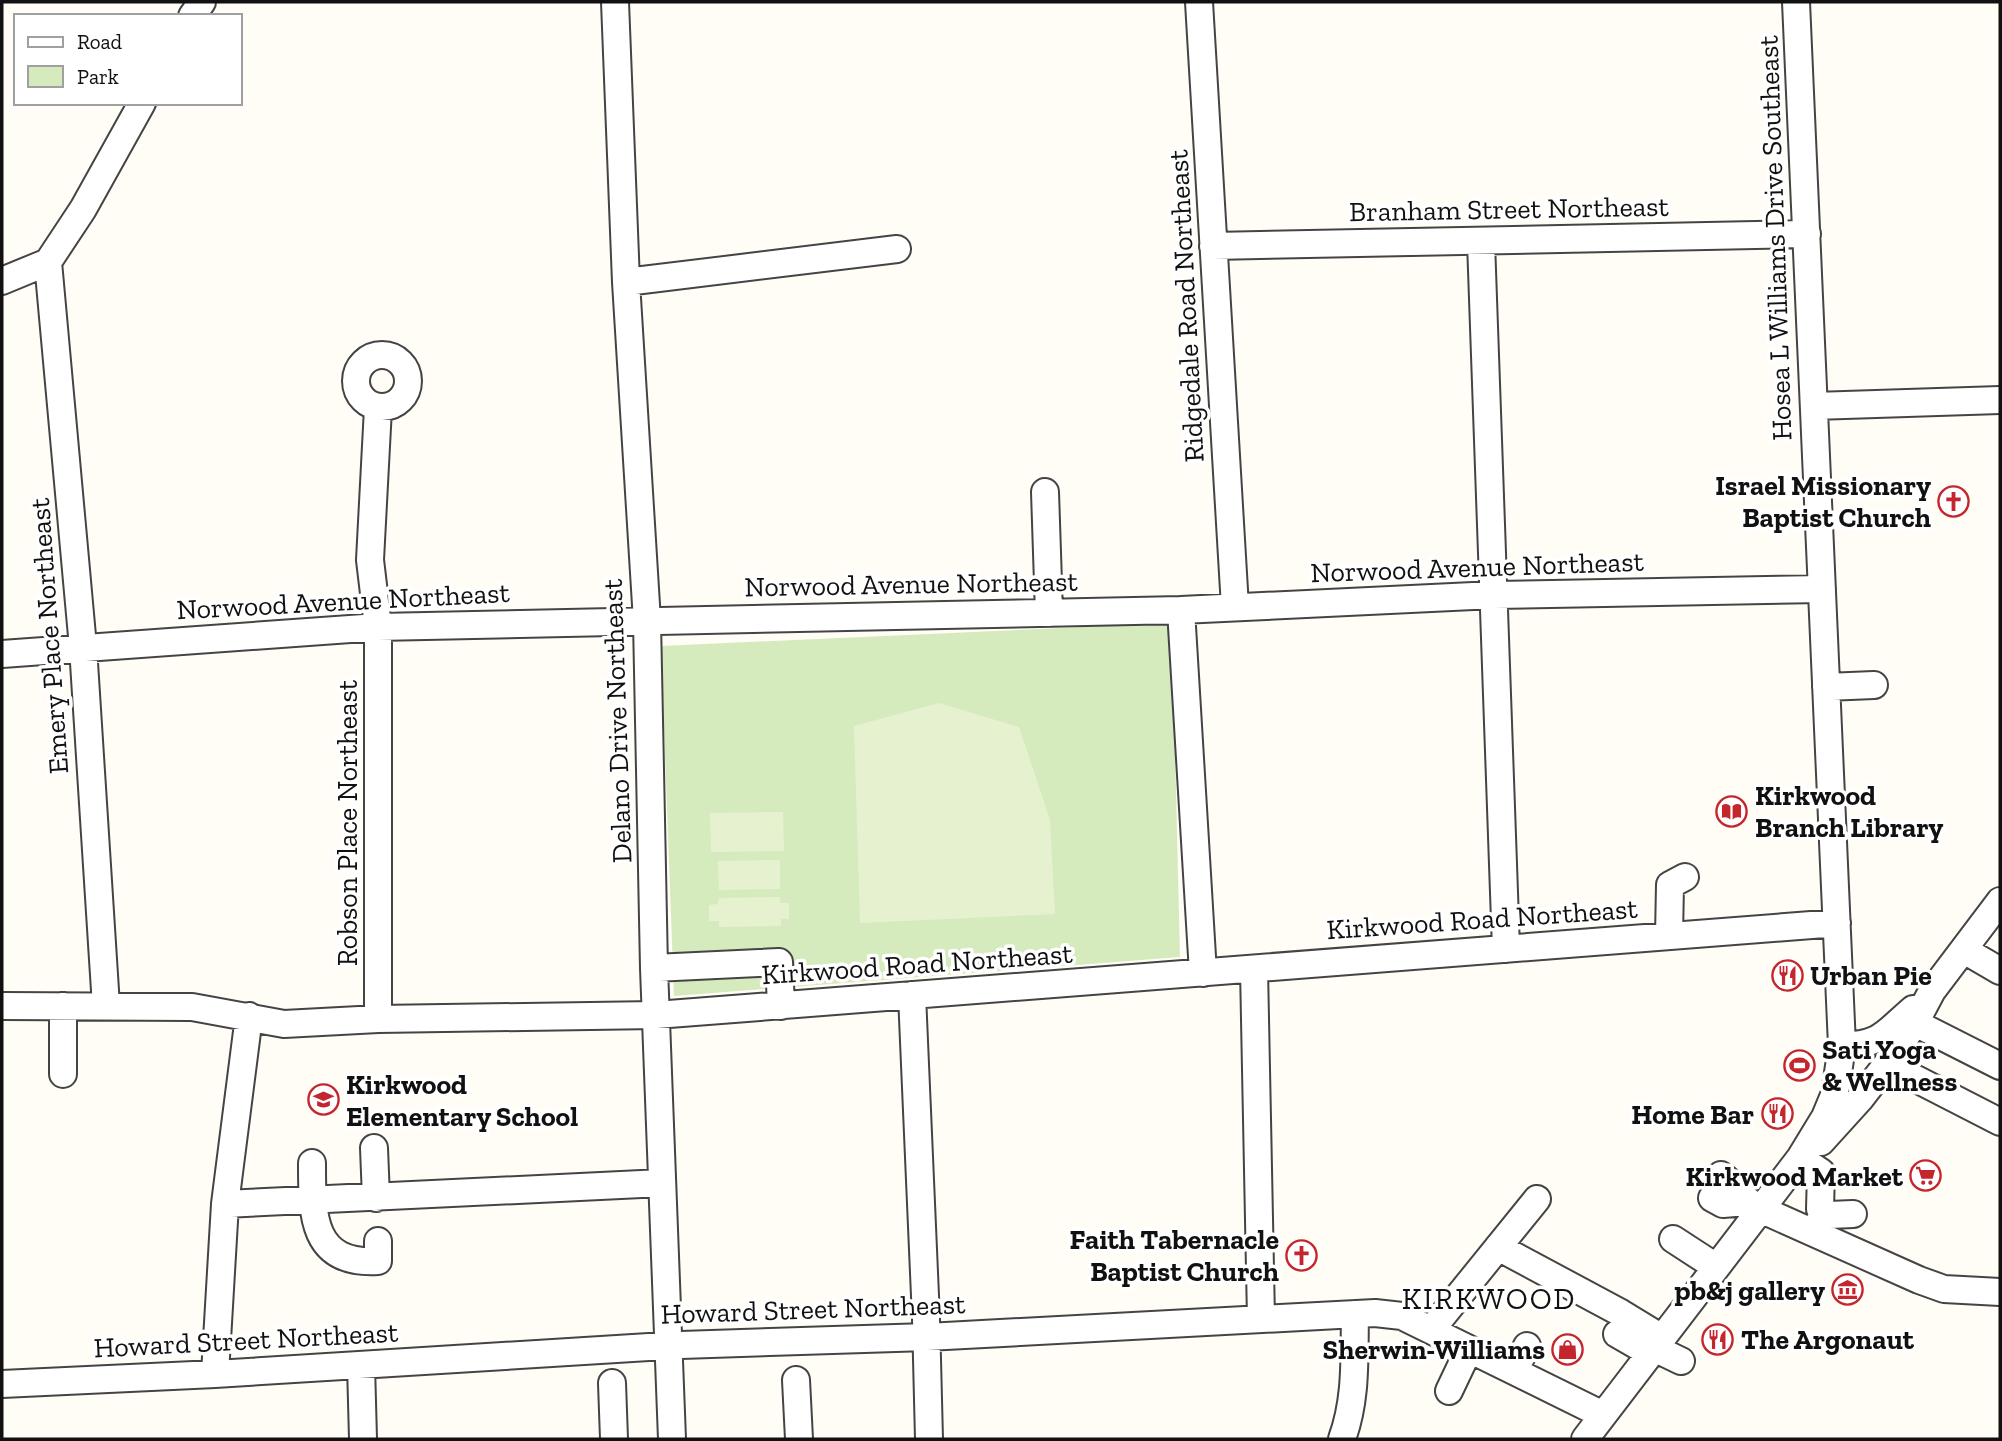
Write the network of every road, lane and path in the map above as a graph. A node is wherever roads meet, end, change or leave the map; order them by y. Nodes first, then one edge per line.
1 (615, 2) edge
2 (1199, 2) edge
3 (1796, 2) edge
4 (141, 105) edge
5 (1807, 234) junction
6 (1480, 242) junction
7 (1213, 246) junction
8 (897, 249) dead end
9 (48, 262) junction
10 (2, 281) edge
11 (626, 282) junction
12 (2000, 400) edge
13 (1814, 406) junction
14 (378, 408) dead end
15 (1045, 492) dead end
16 (1822, 589) junction
17 (1494, 595) junction
18 (1235, 607) junction
19 (1181, 610) junction
20 (1049, 613) junction
21 (647, 621) junction
22 (378, 627) junction
23 (83, 648) junction
24 (2, 654) edge
25 (1874, 685) dead end
26 (1826, 687) junction
27 (1685, 877) dead end
28 (2000, 901) edge
29 (1836, 923) junction
30 (1669, 936) junction
31 (1969, 943) junction
32 (1506, 949) junction
33 (2000, 954) edge
34 (654, 968) junction
35 (1254, 969) junction
36 (2000, 971) edge
37 (1203, 973) junction
38 (1932, 991) junction
39 (912, 995) junction
40 (2, 1006) edge
41 (63, 1006) junction
42 (106, 1006) junction
43 (781, 1006) junction
44 (656, 1015) junction
45 (249, 1016) junction
46 (378, 1019) junction
47 (1916, 1023) junction
48 (1842, 1046) junction
49 (1887, 1064) junction
50 (2000, 1066) edge
51 (62, 1074) dead end
52 (2000, 1122) edge
53 (374, 1148) dead end
54 (1800, 1158) junction
55 (312, 1163) dead end
56 (662, 1183) junction
57 (1716, 1187) dead end
58 (376, 1198) junction
59 (1537, 1199) dead end
60 (312, 1200) junction
61 (225, 1204) junction
62 (1753, 1205) junction
63 (1853, 1214) dead end
64 (1819, 1222) junction
65 (1673, 1239) dead end
66 (378, 1241) dead end
67 (1498, 1247) junction
68 (1716, 1266) junction
69 (2000, 1292) edge
70 (1355, 1314) junction
71 (1261, 1319) junction
72 (1431, 1330) junction
73 (1618, 1334) dead end
74 (927, 1337) junction
75 (667, 1346) junction
76 (1527, 1346) dead end
77 (1655, 1347) junction
78 (1469, 1349) junction
79 (1681, 1361) dead end
80 (361, 1365) junction
81 (1514, 1371) junction
82 (215, 1374) junction
83 (796, 1380) dead end
84 (612, 1383) dead end
85 (2, 1384) edge
86 (1449, 1391) dead end
87 (1615, 1414) junction
88 (363, 1439) edge
89 (614, 1439) edge
90 (672, 1439) edge
91 (799, 1439) edge
92 (929, 1439) edge
93 (1342, 1439) edge
94 (1585, 1439) edge

1 - 11 street, Delano Drive Northeast
2 - 7 street, Ridgedale Road Northeast
3 - 5 street, Hosea L Williams Drive Southeast
4 - 9 street
5 - 6 street, Branham Street Northeast
5 - 13 street, Hosea L Williams Drive Southeast
6 - 7 street, Branham Street Northeast
6 - 17 street
7 - 18 street, Ridgedale Road Northeast
8 - 11 street
9 - 10 street
9 - 23 street, Emery Place Northeast
11 - 21 street, Delano Drive Northeast
12 - 13 street
13 - 16 street, Hosea L Williams Drive Southeast
14 - 22 street, Robson Place Northeast
15 - 20 street
16 - 17 street, Norwood Avenue Northeast
16 - 26 street, Hosea L Williams Drive Southeast
17 - 18 street, Norwood Avenue Northeast
17 - 32 street
18 - 19 street, Norwood Avenue Northeast
19 - 20 street, Norwood Avenue Northeast
19 - 37 street
20 - 21 street, Norwood Avenue Northeast
21 - 22 street, Norwood Avenue Northeast
21 - 34 street, Delano Drive Northeast
22 - 23 street, Norwood Avenue Northeast
22 - 46 street, Robson Place Northeast
23 - 24 street, Norwood Avenue Northeast
23 - 42 street, Emery Place Northeast
25 - 26 street
26 - 29 street, Hosea L Williams Drive Southeast
27 - 30 street
28 - 31 street
29 - 30 street, Kirkwood Road Northeast
29 - 48 street, Hosea L Williams Drive Southeast
30 - 32 street, Kirkwood Road Northeast
31 - 33 street
31 - 36 street
31 - 38 street
32 - 35 street, Kirkwood Road Northeast
34 - 43 street
34 - 44 street, Delano Drive Northeast
35 - 37 street, Kirkwood Road Northeast
35 - 71 street
37 - 39 street, Kirkwood Road Northeast
38 - 47 street
38 - 48 street
39 - 43 street, Kirkwood Road Northeast
39 - 74 street
40 - 41 street, Kirkwood Road Northeast
41 - 42 street, Kirkwood Road Northeast
41 - 51 street
42 - 45 street, Kirkwood Road Northeast
43 - 44 street, Kirkwood Road Northeast
44 - 46 street, Kirkwood Road Northeast
44 - 56 street, Delano Drive Northeast
45 - 46 street, Kirkwood Road Northeast
45 - 61 street
47 - 49 street
47 - 50 street
48 - 54 street, Hosea L Williams Drive Southeast
49 - 52 street
49 - 54 street
53 - 58 street
54 - 62 street, Hosea L Williams Drive Southeast
54 - 64 street
55 - 60 street
56 - 58 street
56 - 75 street, Delano Drive Northeast
57 - 62 street
58 - 60 street
59 - 67 street
60 - 61 street
60 - 66 street
61 - 82 street
62 - 64 street
62 - 68 street, Hosea L Williams Drive Southeast
63 - 64 street
64 - 69 street
65 - 68 street
67 - 72 street
67 - 77 street
68 - 77 street, Hosea L Williams Drive Southeast
70 - 71 street, Howard Street Northeast
70 - 72 street, Howard Street Northeast
70 - 93 street
71 - 74 street, Howard Street Northeast
72 - 78 street, Howard Street Northeast
73 - 77 street
74 - 75 street, Howard Street Northeast
74 - 92 street
75 - 80 street, Howard Street Northeast
75 - 90 street, Delano Drive Northeast
76 - 81 street
77 - 79 street
77 - 87 street, Hosea L Williams Drive Southeast
78 - 81 street, Howard Street Northeast
78 - 86 street
80 - 82 street, Howard Street Northeast
80 - 88 street
81 - 87 street, Howard Street Northeast
82 - 85 street, Howard Street Northeast
83 - 91 street
84 - 89 street
87 - 94 street, Hosea L Williams Drive Southeast

